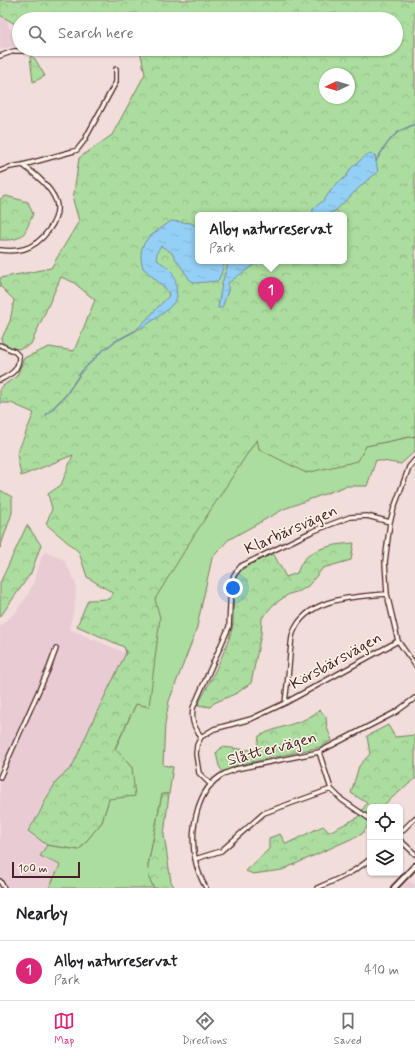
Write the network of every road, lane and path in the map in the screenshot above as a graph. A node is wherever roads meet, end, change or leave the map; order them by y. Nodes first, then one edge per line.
1 (12, 52) edge
2 (0, 56) edge
3 (116, 69) dead end
4 (24, 165) junction
5 (0, 171) edge
6 (0, 250) edge
7 (0, 345) edge
8 (0, 380) edge
9 (415, 460) edge
10 (390, 522) junction
11 (387, 594) junction
12 (398, 641) junction
13 (56, 649) dead end
14 (415, 665) edge
15 (415, 698) edge
16 (285, 703) junction
17 (201, 737) junction
18 (319, 752) junction
19 (0, 777) edge
20 (211, 785) junction
21 (331, 789) junction
22 (367, 817) edge
23 (415, 818) edge
24 (403, 830) edge
25 (403, 843) edge
26 (415, 854) edge
27 (195, 859) junction
28 (367, 862) edge
29 (415, 866) edge
30 (0, 881) edge
31 (4, 888) edge
32 (206, 888) edge
33 (317, 888) edge
34 (394, 888) edge

1 - 2 street
3 - 4 street
4 - 5 street
4 - 6 street
7 - 8 street
9 - 10 street
10 - 11 street
10 - 17 street, Klarbärsvägen
11 - 12 street
11 - 16 street
12 - 14 street
12 - 16 street, Körsbärsvägen
13 - 19 street
15 - 18 street, Slåttervägen
16 - 17 street, Körsbärsvägen
17 - 20 street
18 - 20 street, Slåttervägen
18 - 21 street
20 - 27 street, Slåttervägen
21 - 22 street
21 - 27 street
23 - 24 street
25 - 26 street
27 - 32 street, Slåttervägen
28 - 33 street
29 - 34 street
30 - 31 street

